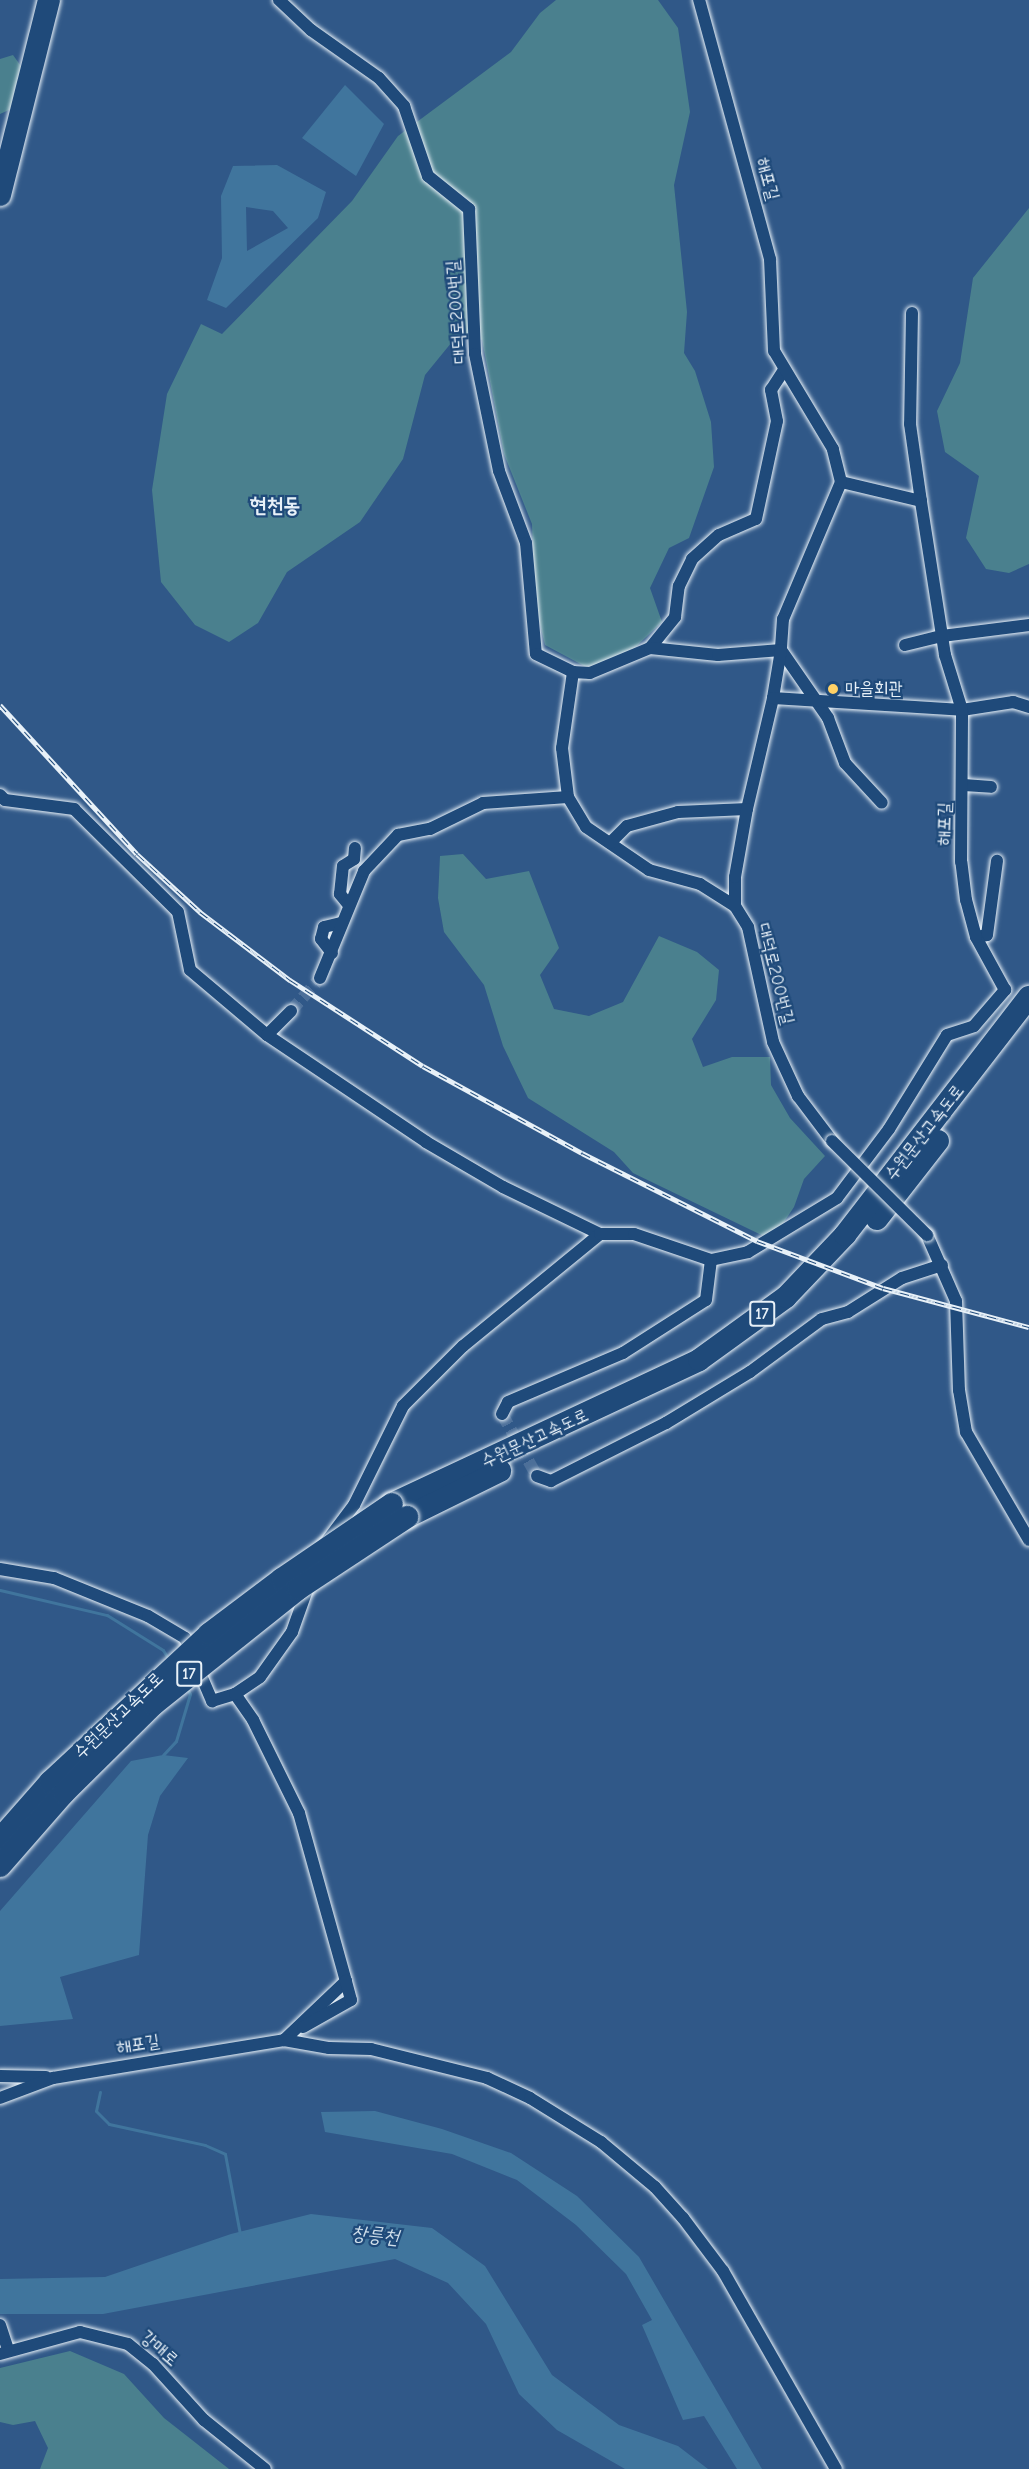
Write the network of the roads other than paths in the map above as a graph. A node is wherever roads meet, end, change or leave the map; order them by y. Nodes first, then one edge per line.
1 (49, 0) edge
2 (279, 0) edge
3 (699, 0) edge
4 (0, 195) edge
5 (912, 313) dead end
6 (784, 370) junction
7 (841, 482) junction
8 (921, 501) junction
9 (1029, 625) edge
10 (942, 636) junction
11 (905, 645) dead end
12 (650, 648) junction
13 (781, 650) junction
14 (573, 672) junction
15 (773, 698) junction
16 (815, 700) junction
17 (1029, 707) edge
18 (962, 710) junction
19 (964, 786) junction
20 (991, 787) dead end
21 (0, 795) edge
22 (568, 797) junction
23 (882, 803) dead end
24 (747, 809) junction
25 (610, 843) junction
26 (355, 848) dead end
27 (997, 861) dead end
28 (348, 904) junction
29 (735, 906) junction
30 (976, 937) junction
31 (320, 978) tunnel mouth
32 (1029, 997) edge
33 (291, 1011) tunnel mouth
34 (1029, 1021) edge
35 (267, 1035) junction
36 (600, 1234) junction
37 (711, 1260) junction
38 (942, 1265) junction
39 (502, 1414) dead end
40 (537, 1476) dead end
41 (400, 1511) junction
42 (1029, 1540) edge
43 (0, 1569) edge
44 (235, 1694) junction
45 (0, 1839) edge
46 (0, 1866) edge
47 (346, 1981) junction
48 (284, 2040) junction
49 (0, 2076) edge
50 (53, 2078) junction
51 (0, 2098) edge
52 (0, 2325) edge
53 (4, 2352) edge
54 (265, 2469) edge
55 (836, 2469) edge

1 - 4 highway
2 - 14 street, 대덕로200번길
3 - 6 street, 해포길
5 - 8 street, 해포길
6 - 7 street, 해포길
6 - 12 street
7 - 8 street
7 - 13 street
8 - 10 street, 해포길
9 - 10 street
10 - 11 street
10 - 18 street, 해포길
12 - 13 street
12 - 14 street
13 - 15 street
13 - 16 street
14 - 22 street, 대덕로200번길
15 - 16 street
15 - 24 street
16 - 18 street
16 - 23 street
17 - 18 street
18 - 19 street, 해포길
19 - 20 street
19 - 30 street, 해포길
21 - 35 street
22 - 25 street, 대덕로200번길
22 - 28 street
24 - 25 street
24 - 29 street
25 - 29 street, 대덕로200번길
26 - 28 street
27 - 30 street
28 - 31 street
29 - 38 street, 대덕로200번길, bridge
30 - 37 street, 해포길
32 - 41 highway, 수원문산고속도로 / 17
33 - 35 street
34 - 41 highway, 수원문산고속도로 / 17
35 - 36 street
36 - 37 street
36 - 44 street
37 - 39 street
38 - 40 street
38 - 42 street, 대덕로200번길
41 - 45 highway, 수원문산고속도로 / 17, bridge
41 - 46 highway, 수원문산고속도로 / 17, bridge
43 - 44 street
44 - 47 street
47 - 48 street
47 - 48 street
48 - 50 street, 해포길
48 - 55 street
49 - 50 street
50 - 51 street, 해포길
52 - 53 street
53 - 54 street, 강매로

